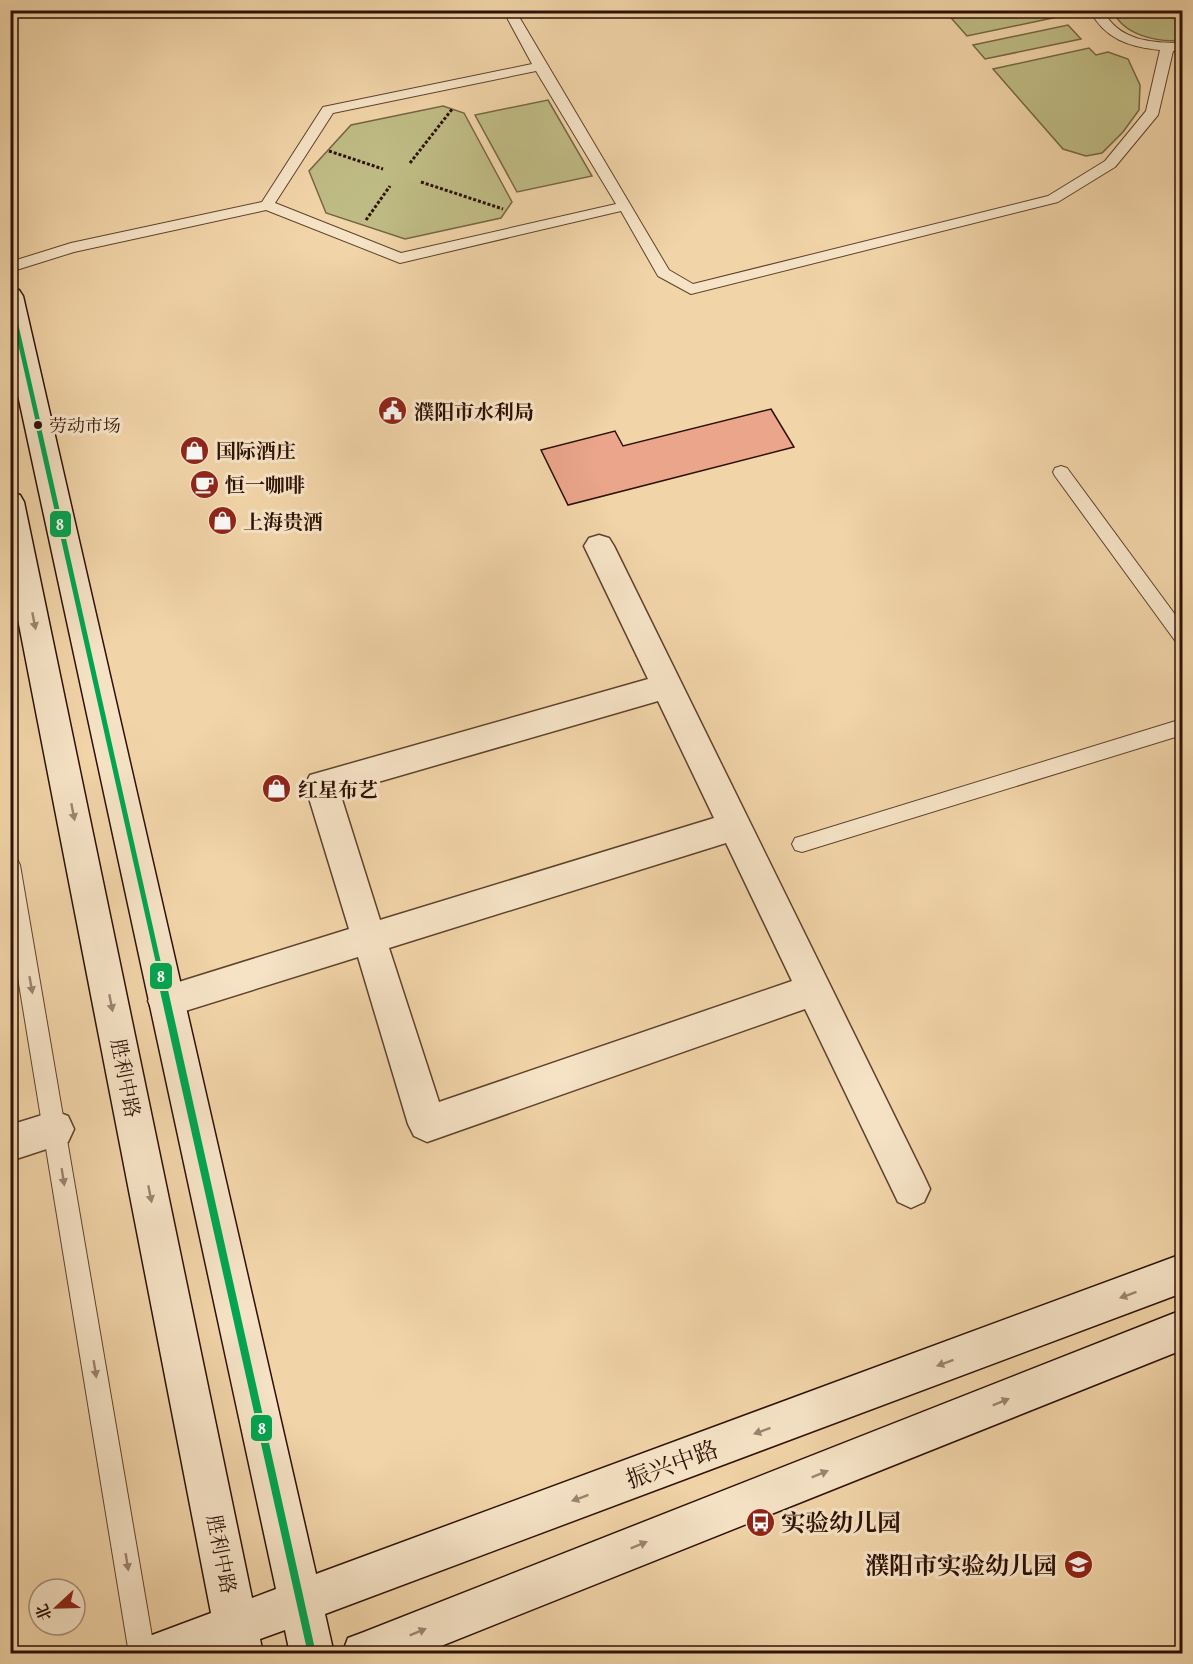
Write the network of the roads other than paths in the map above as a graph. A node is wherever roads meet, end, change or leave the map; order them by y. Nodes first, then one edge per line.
1 (514, 10) edge
2 (1096, 10) edge
3 (1175, 47) edge
4 (540, 66) junction
5 (267, 205) junction
6 (625, 206) junction
7 (10, 267) edge
8 (10, 296) edge
9 (1061, 472) dead end
10 (10, 502) edge
11 (599, 546) dead end
12 (1182, 637) edge
13 (667, 686) junction
14 (1182, 726) edge
15 (735, 826) junction
16 (802, 844) dead end
17 (10, 865) edge
18 (370, 937) junction
19 (814, 990) junction
20 (166, 1001) junction
21 (55, 1129) junction
22 (10, 1143) edge
23 (911, 1189) dead end
24 (1182, 1274) edge
25 (1182, 1330) edge
26 (300, 1602) junction
27 (239, 1640) edge
28 (142, 1653) edge
29 (160, 1653) edge
30 (312, 1653) edge
31 (364, 1653) edge

1 - 4 lane
2 - 3 lane
3 - 6 lane
4 - 5 lane
4 - 6 lane
5 - 6 lane
5 - 7 lane
8 - 20 street
9 - 12 lane
10 -> 27 street, 胜利中路
11 - 13 street
13 - 15 street
13 - 18 street
14 - 16 lane
15 - 18 street
15 - 19 street
17 -> 21 lane
18 - 19 street
18 - 20 street
19 - 23 street
20 - 26 street
21 - 22 street
21 -> 28 lane
24 -> 26 street, 振兴中路
31 -> 25 street
26 - 27 street, 振兴中路
26 - 30 street
27 - 29 street, 振兴中路

